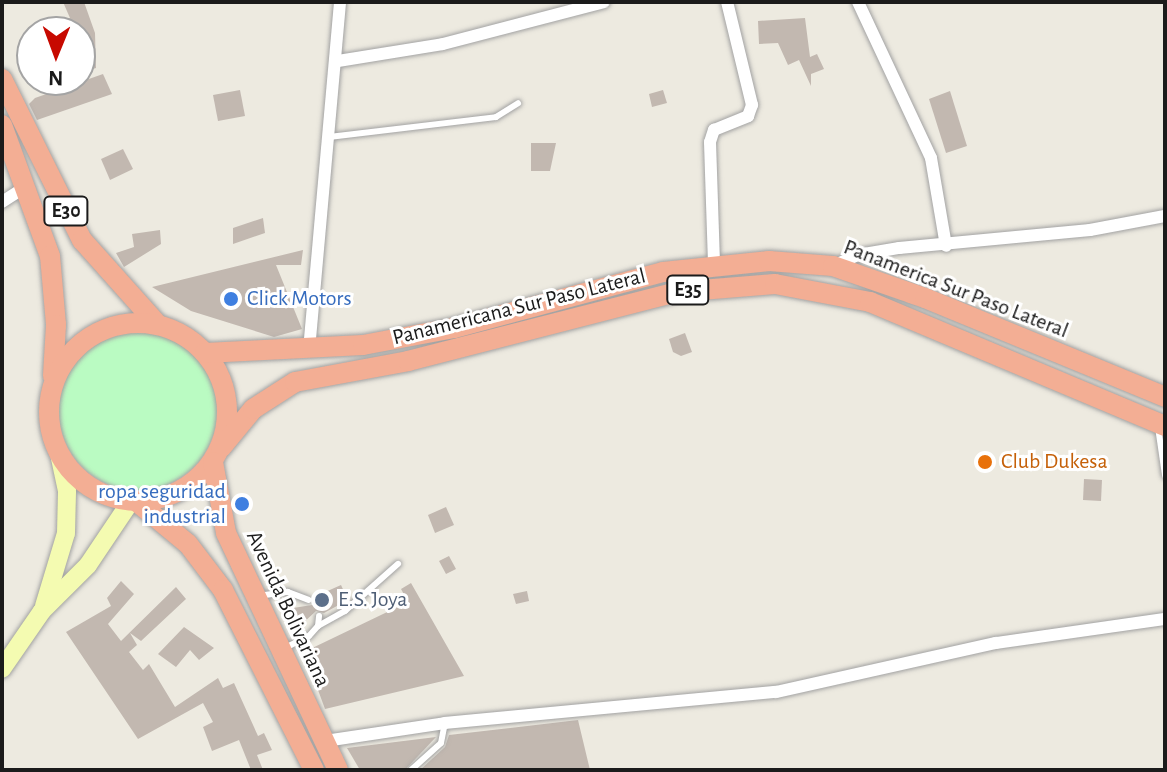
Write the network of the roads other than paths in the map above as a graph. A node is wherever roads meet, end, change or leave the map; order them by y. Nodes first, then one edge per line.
1 (340, 2) edge
2 (604, 2) edge
3 (727, 2) edge
4 (858, 2) edge
5 (338, 61) junction
6 (2, 79) edge
7 (518, 103) dead end
8 (2, 125) edge
9 (329, 137) junction
10 (27, 186) junction
11 (2, 202) edge
12 (1165, 216) edge
13 (946, 246) junction
14 (714, 263) junction
15 (833, 266) junction
16 (157, 324) junction
17 (309, 350) junction
18 (205, 353) junction
19 (52, 383) junction
20 (1165, 397) edge
21 (1161, 425) edge
22 (217, 455) junction
23 (60, 457) junction
24 (1165, 475) edge
25 (133, 501) junction
26 (398, 564) dead end
27 (254, 597) junction
28 (309, 600) dead end
29 (42, 611) junction
30 (319, 616) dead end
31 (1165, 619) edge
32 (318, 626) junction
33 (280, 651) junction
34 (2, 669) edge
35 (445, 723) junction
36 (325, 741) junction
37 (314, 770) edge
38 (338, 770) edge
39 (411, 770) edge

1 - 5 street
2 - 5 street
3 - 14 street
4 - 13 street
5 - 9 street
6 - 16 highway, E30
7 - 9 lane
8 - 10 highway, E30
9 - 17 street
10 - 11 street
10 - 19 highway, E30
12 - 13 street
13 - 15 street
14 - 15 highway, Panamerica Sur Paso Lateral / E35
14 - 17 highway, Panamerica Sur Paso Lateral / E35
15 - 20 highway, Panamerica Sur Paso Lateral / E35
16 - 18 highway
16 - 19 highway
17 - 18 highway, Panamerica Sur Paso Lateral / E35
18 - 22 highway
19 - 23 highway, E35
21 - 22 highway, Panamericana Sur Paso Lateral / E35
21 - 24 lane
22 - 25 highway, E35
22 - 27 highway, Avenida Bolivariana
23 - 25 highway, E35
23 - 29 main road
25 - 29 main road
25 - 37 highway, Avenida Bolivariana / E35
26 - 32 lane
27 - 28 lane
27 - 33 highway, Avenida Bolivariana
29 - 34 main road
30 - 32 lane
31 - 35 street
32 - 33 lane
33 - 36 highway, Avenida Bolivariana
35 - 36 street
35 - 39 lane
36 - 38 highway, Avenida Bolivariana

